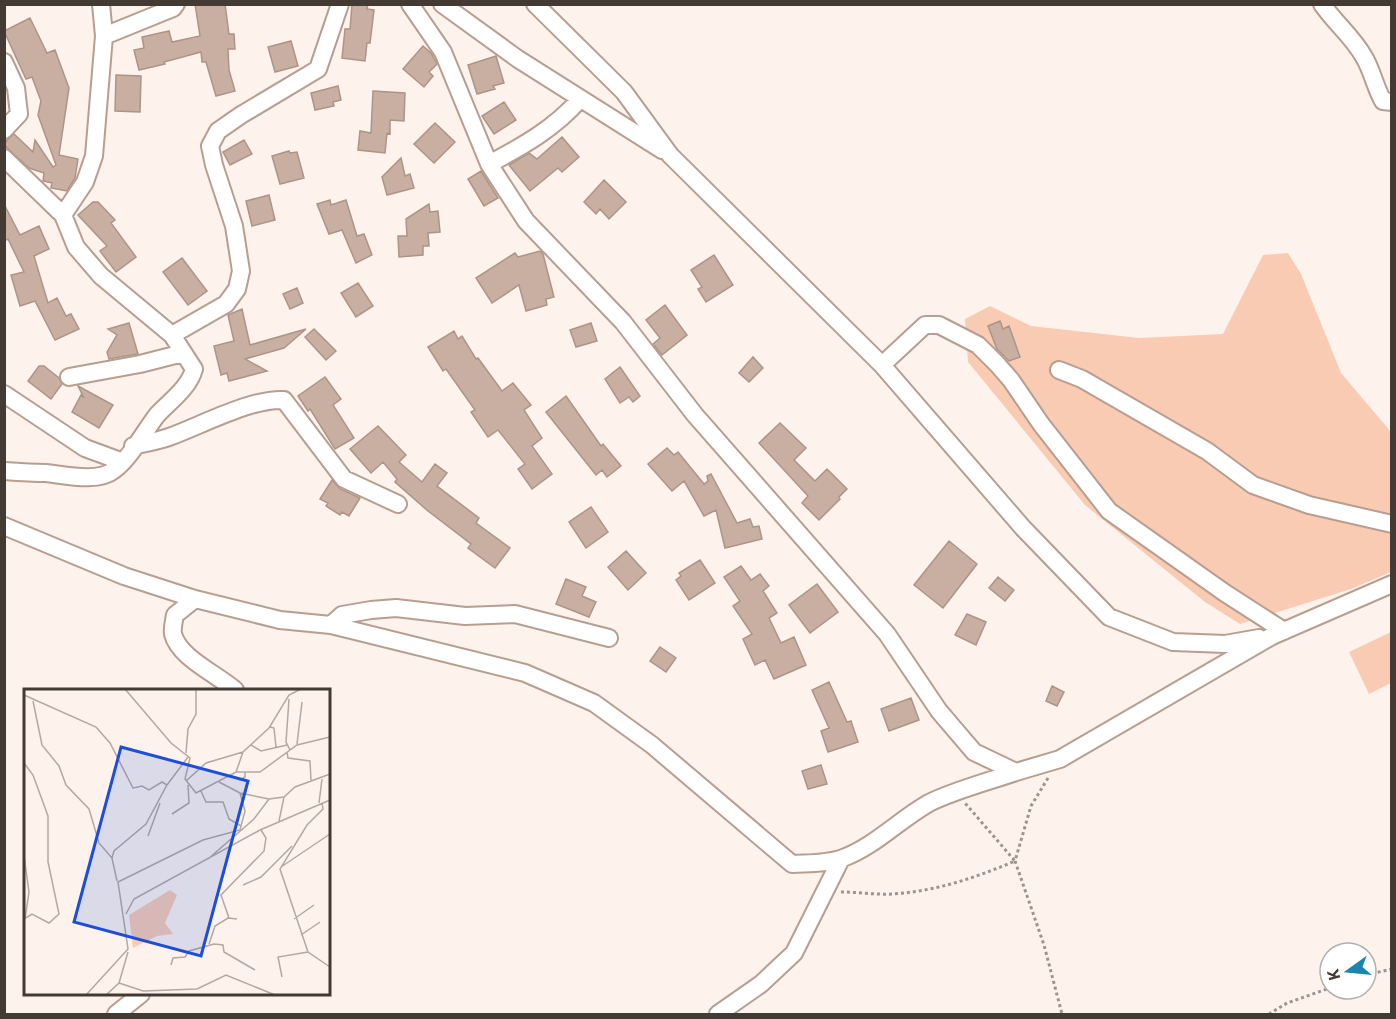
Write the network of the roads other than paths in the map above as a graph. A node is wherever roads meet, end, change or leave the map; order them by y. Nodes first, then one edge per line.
1 (101, 4) edge
2 (176, 4) edge
3 (340, 4) edge
4 (410, 4) edge
5 (442, 4) edge
6 (535, 4) edge
7 (1322, 4) edge
8 (104, 36) junction
9 (4, 62) edge
10 (580, 99) junction
11 (1392, 102) edge
12 (4, 130) edge
13 (670, 155) junction
14 (4, 158) edge
15 (489, 164) junction
16 (63, 215) junction
17 (172, 335) junction
18 (183, 353) junction
19 (882, 365) junction
20 (1059, 370) dead end
21 (69, 377) dead end
22 (4, 394) edge
23 (133, 446) junction
24 (123, 462) junction
25 (4, 471) edge
26 (398, 504) dead end
27 (1392, 524) edge
28 (4, 526) edge
29 (1392, 584) edge
30 (195, 598) junction
31 (331, 625) junction
32 (1278, 633) junction
33 (609, 638) dead end
34 (234, 689) edge
35 (1016, 772) junction
36 (841, 859) junction
37 (139, 995) edge
38 (117, 1014) edge
39 (718, 1014) edge

1 - 8 street
2 - 8 street
3 - 17 street
4 - 15 street
5 - 10 street
6 - 13 street
7 - 11 street
8 - 16 street
9 - 12 street
10 - 13 street
10 - 15 street
13 - 19 street
14 - 16 street
15 - 35 street
16 - 17 street
17 - 18 street
18 - 21 street
18 - 23 street
19 - 32 street
19 - 32 street
20 - 27 street
22 - 24 street
23 - 24 street
23 - 26 street
24 - 25 street
28 - 30 street
29 - 32 street
30 - 31 street
30 - 34 street
31 - 33 street
31 - 36 street
32 - 35 street
35 - 36 street
36 - 39 street
37 - 38 street

